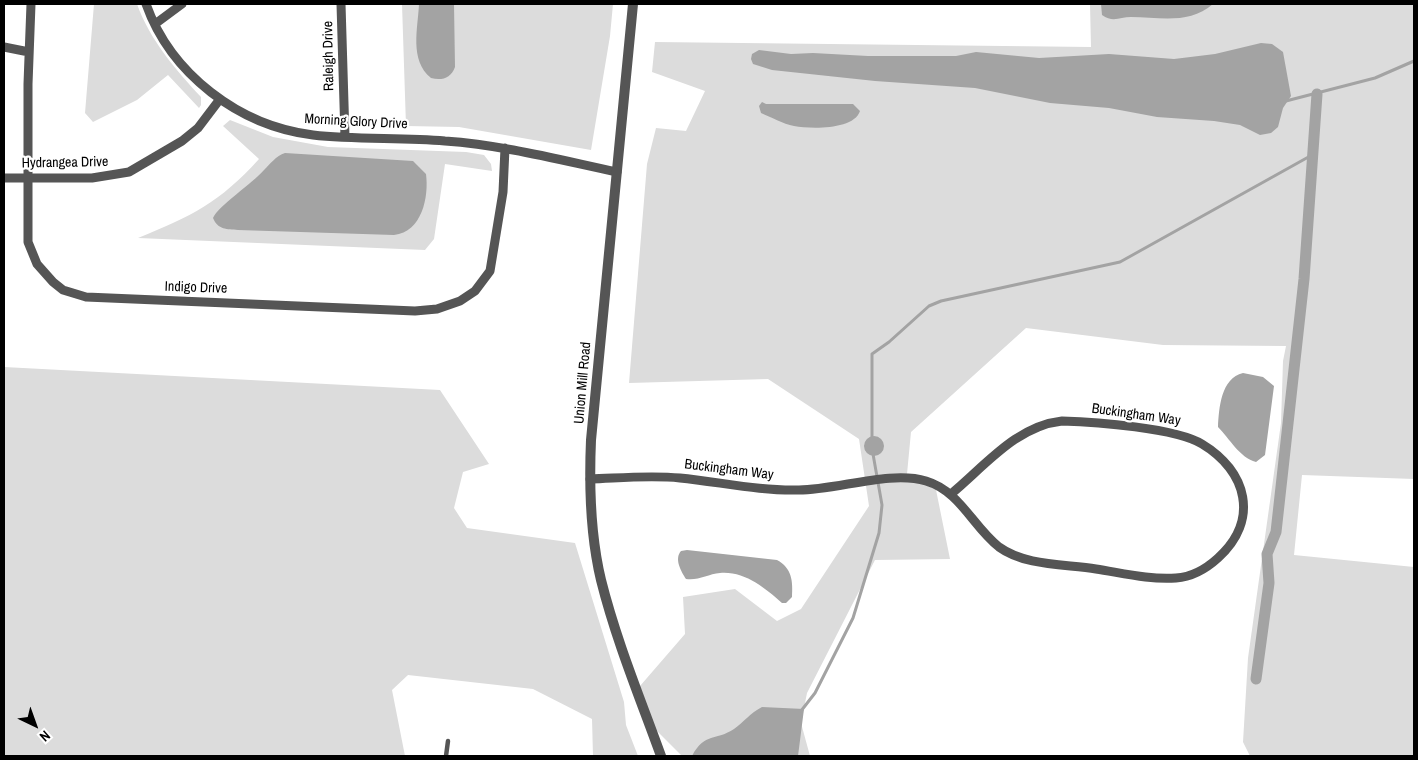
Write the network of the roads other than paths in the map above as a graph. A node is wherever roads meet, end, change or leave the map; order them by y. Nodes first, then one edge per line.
1 (31, 4) edge
2 (146, 4) edge
3 (182, 4) edge
4 (341, 4) edge
5 (632, 4) edge
6 (154, 24) junction
7 (4, 47) edge
8 (29, 52) junction
9 (220, 99) junction
10 (345, 137) junction
11 (505, 148) junction
12 (617, 172) junction
13 (27, 177) junction
14 (4, 178) edge
15 (590, 479) junction
16 (951, 494) junction
17 (448, 741) dead end
18 (446, 756) edge
19 (661, 756) edge

1 - 8 street, Indigo Drive
2 - 6 street, Morning Glory Drive
3 - 6 street
4 - 10 street, Raleigh Drive
5 - 12 street, Union Mill Road
6 - 9 street, Morning Glory Drive
7 - 8 street
8 - 13 street, Indigo Drive
9 - 10 street, Morning Glory Drive
9 - 13 street, Hydrangea Drive
10 - 11 street, Morning Glory Drive
11 - 12 street, Morning Glory Drive
11 - 13 street, Indigo Drive
12 - 15 street, Union Mill Road
13 - 14 street, Hydrangea Drive
15 - 16 street, Buckingham Way
15 - 19 street, Union Mill Road
16 - 16 street, Buckingham Way
17 - 18 lane

